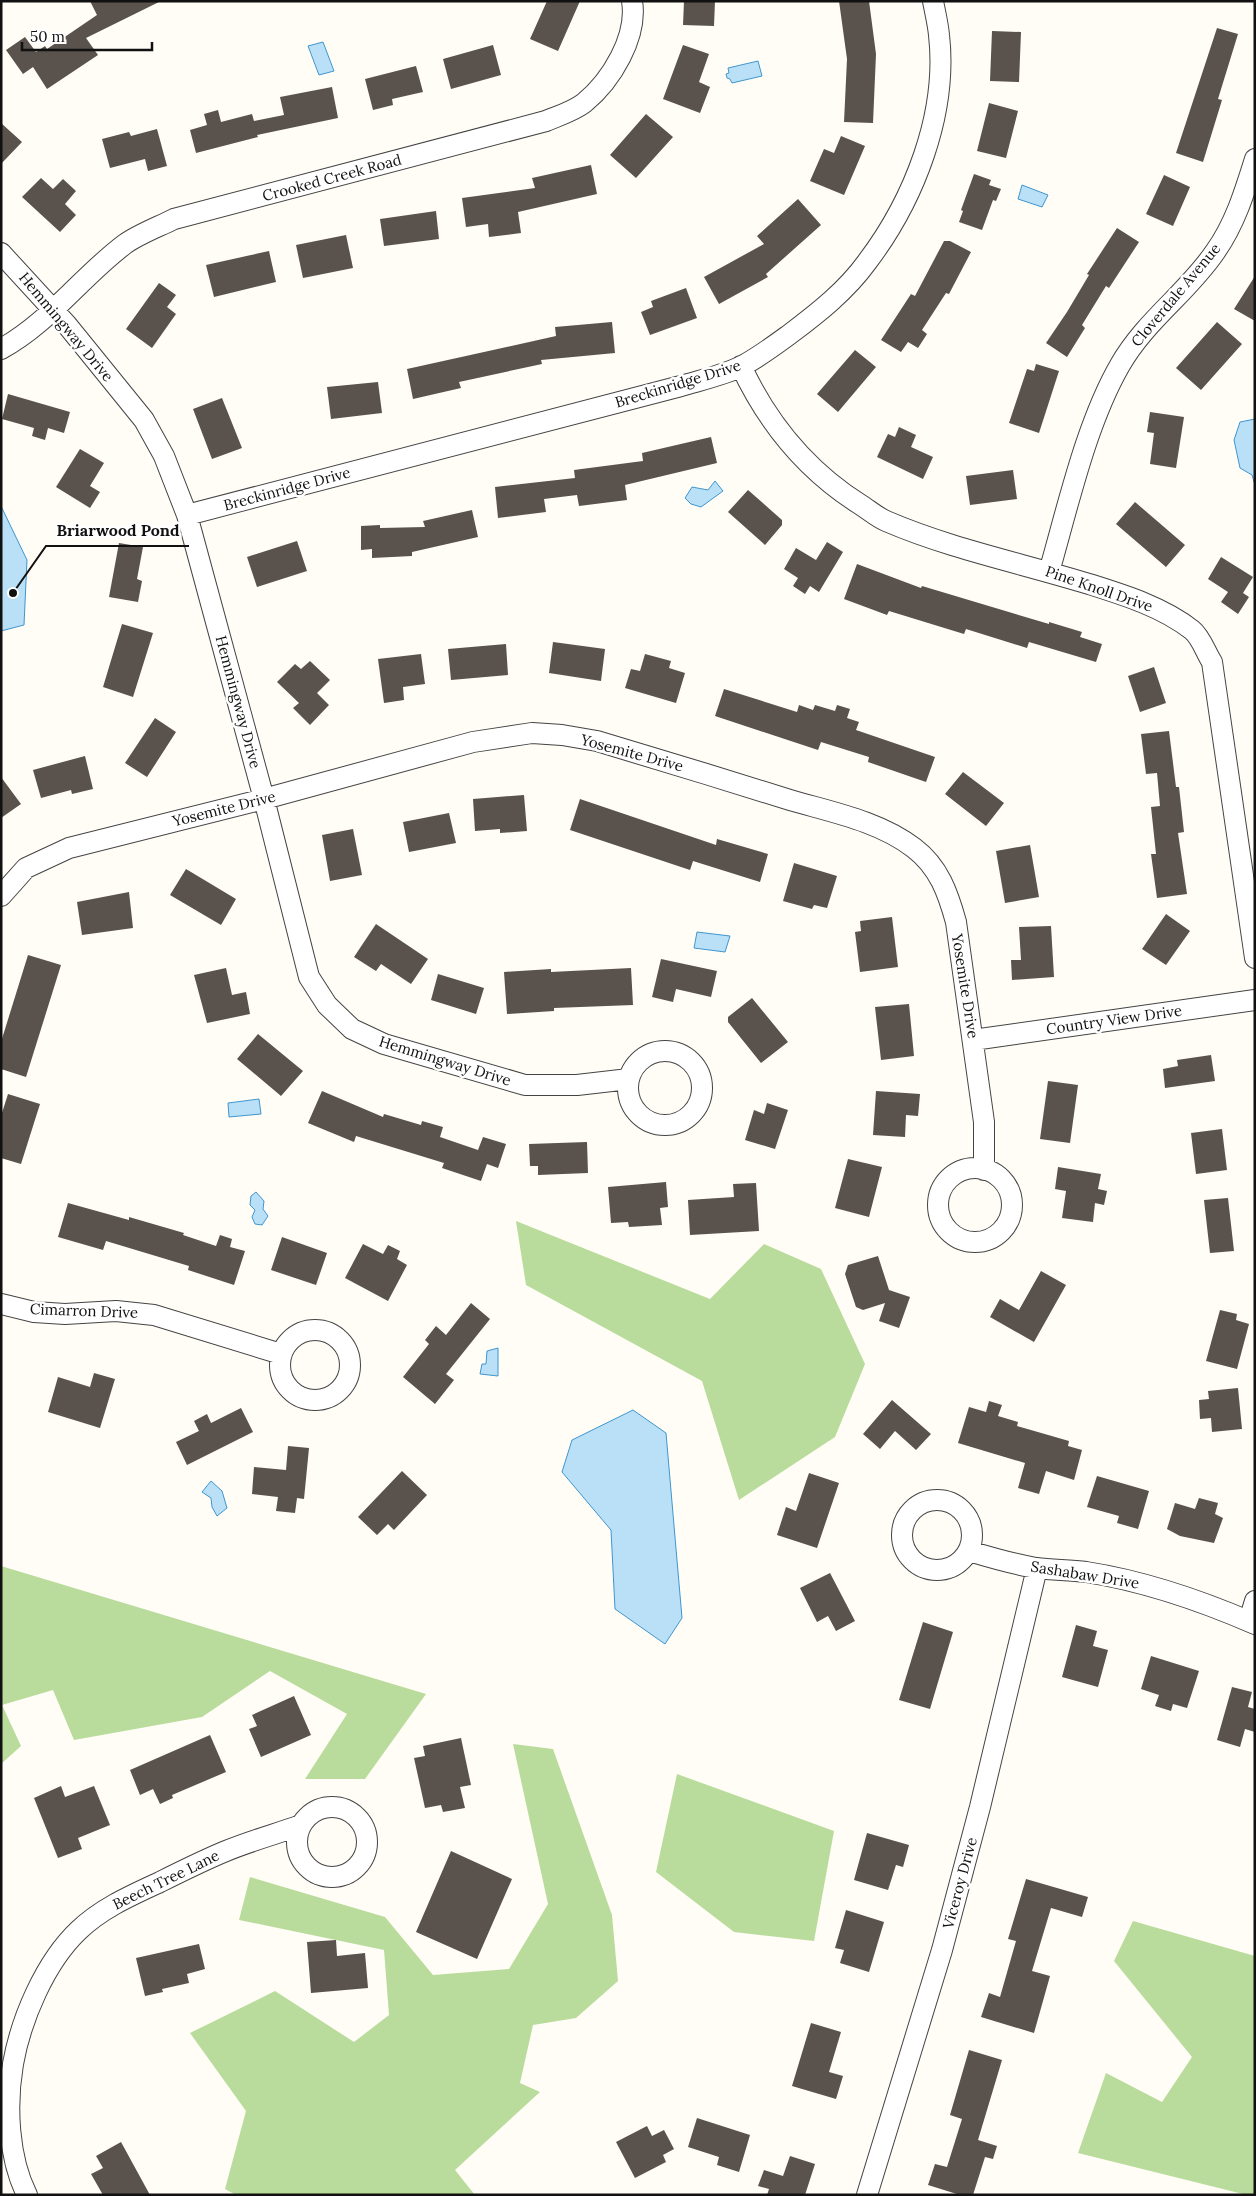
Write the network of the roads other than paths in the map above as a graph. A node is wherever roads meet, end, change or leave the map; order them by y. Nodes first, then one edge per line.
1 (632, 1) edge
2 (933, 1) edge
3 (1255, 159) edge
4 (1, 253) edge
5 (53, 309) junction
6 (1, 348) edge
7 (741, 366) junction
8 (187, 515) junction
9 (1049, 572) junction
10 (264, 799) junction
11 (1, 896) edge
12 (1255, 958) edge
13 (1255, 1000) edge
14 (974, 1040) junction
15 (630, 1079) dead end
16 (984, 1170) dead end
17 (1, 1304) edge
18 (281, 1354) dead end
19 (970, 1551) dead end
20 (1037, 1568) junction
21 (1255, 1601) edge
22 (1252, 1623) edge
23 (301, 1825) dead end
24 (27, 2195) edge
25 (867, 2195) edge

1 - 5 street, Crooked Creek Road
2 - 7 street, Breckinridge Drive
3 - 9 street, Cloverdale Avenue
4 - 5 street, Hemmingway Drive
5 - 6 street, Crooked Creek Road
5 - 8 street, Hemmingway Drive
7 - 8 street, Breckinridge Drive
7 - 9 street, Pine Knoll Drive
8 - 10 street, Hemmingway Drive
9 - 12 street, Pine Knoll Drive
10 - 11 street, Yosemite Drive
10 - 14 street, Yosemite Drive
10 - 15 street, Hemmingway Drive
13 - 14 street, Country View Drive
14 - 16 street, Yosemite Drive
17 - 18 street, Cimarron Drive
19 - 20 street, Sashabaw Drive
20 - 22 street, Sashabaw Drive
20 - 25 street, Viceroy Drive
21 - 22 street
23 - 24 street, Beech Tree Lane

